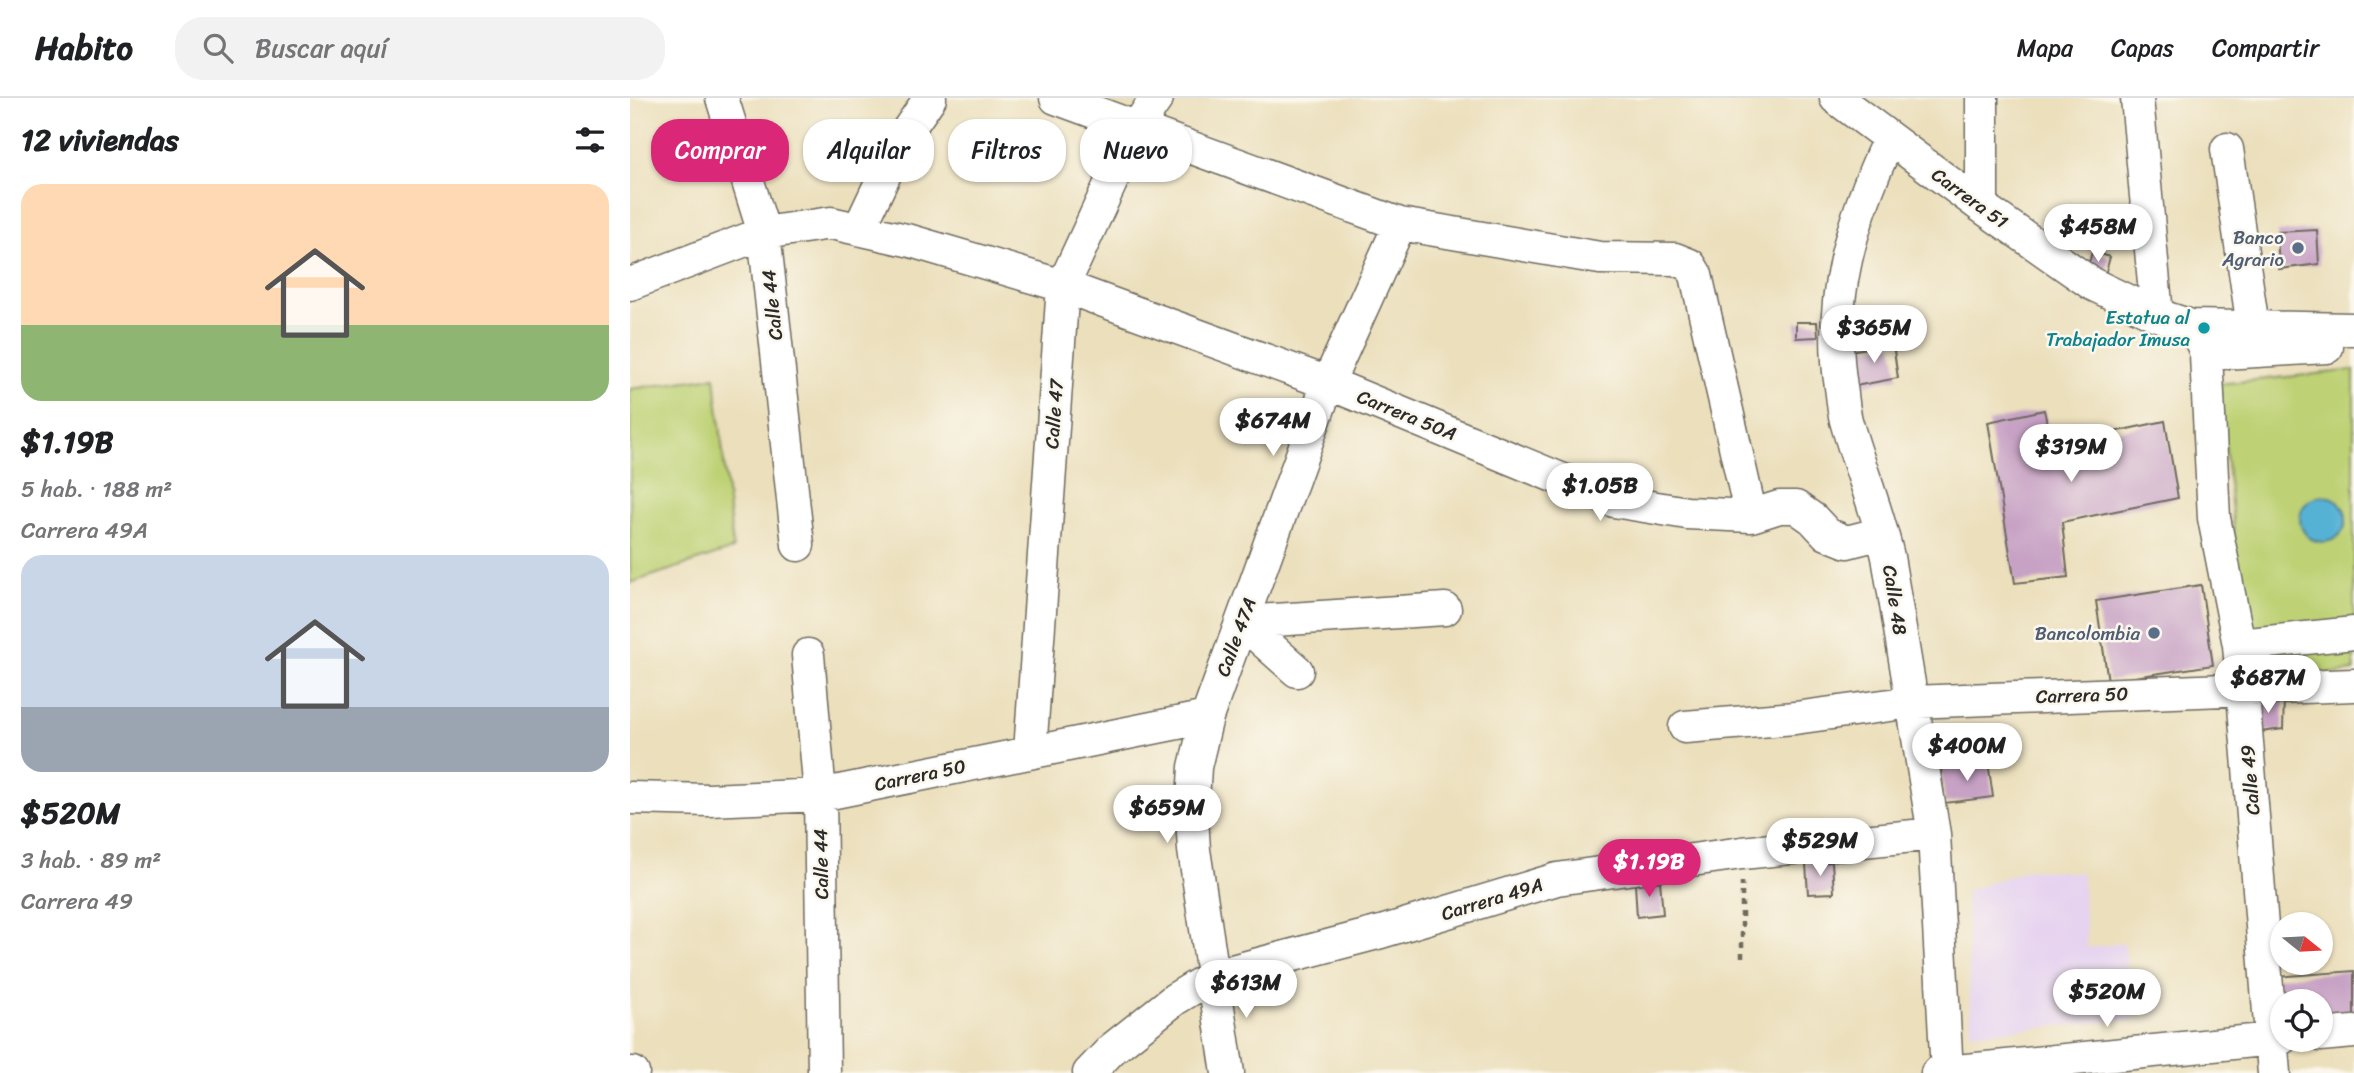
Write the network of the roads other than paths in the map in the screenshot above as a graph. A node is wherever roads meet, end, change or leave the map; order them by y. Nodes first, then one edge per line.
1 (722, 98) edge
2 (930, 98) edge
3 (1056, 98) edge
4 (1157, 98) edge
5 (1836, 98) edge
6 (1982, 98) edge
7 (2137, 98) edge
8 (1112, 119) edge
9 (1142, 119) edge
10 (1889, 139) junction
11 (1192, 148) edge
12 (2227, 149) dead end
13 (1111, 182) edge
14 (1982, 207) junction
15 (1400, 224) junction
16 (859, 229) junction
17 (764, 233) junction
18 (630, 284) edge
19 (1063, 286) junction
20 (2157, 316) junction
21 (2191, 326) junction
22 (2253, 327) junction
23 (2354, 329) edge
24 (2354, 345) edge
25 (2208, 369) junction
26 (1328, 383) junction
27 (1751, 516) junction
28 (1882, 533) junction
29 (798, 545) dead end
30 (1445, 609) dead end
31 (1242, 622) junction
32 (2354, 633) edge
33 (2239, 645) junction
34 (808, 655) dead end
35 (1297, 671) dead end
36 (2354, 685) edge
37 (2239, 689) junction
38 (1912, 702) junction
39 (1207, 717) junction
40 (1685, 727) dead end
41 (1030, 752) junction
42 (820, 795) junction
43 (630, 798) edge
44 (1934, 834) junction
45 (1213, 976) junction
46 (2272, 989) edge
47 (2354, 1032) edge
48 (2333, 1034) edge
49 (2270, 1040) edge
50 (2276, 1052) edge
51 (824, 1073) edge
52 (1089, 1073) edge
53 (1228, 1073) edge
54 (1944, 1073) edge
55 (2274, 1073) edge

1 - 17 street, Calle 44
2 - 16 street
3 - 8 street
4 - 9 street, Calle 47
5 - 10 street, Carrera 51
6 - 14 street
7 - 20 street
10 - 14 street, Carrera 51
10 - 28 street, Calle 48
11 - 15 street
12 - 22 street
13 - 19 street, Calle 47
14 - 20 street, Carrera 51
15 - 26 street, Calle 47A
15 - 27 street
16 - 17 street, Carrera 50A
16 - 19 street, Carrera 50A
17 - 18 street, Carrera 50A
17 - 29 street, Calle 44
19 - 26 street, Carrera 50A
19 - 41 street, Calle 47
20 - 21 street, Carrera 51
21 - 22 street, Carrera 51
21 - 25 street, Calle 49
22 - 23 street, Carrera 51
24 - 25 street
25 - 33 street, Calle 49
25 - 37 street
26 - 27 street, Carrera 50A
26 - 31 street, Calle 47A
27 - 28 street, Carrera 50A
28 - 38 street, Calle 48
30 - 31 street
31 - 35 street
31 - 39 street, Calle 47A
32 - 33 street
33 - 37 street, Calle 49
34 - 42 street, Calle 44
36 - 37 street, Carrera 50
37 - 38 street, Carrera 50
37 - 46 street, Calle 49
38 - 40 street, Carrera 50
38 - 44 street, Calle 48
39 - 41 street, Carrera 50
39 - 45 street, Calle 47A
41 - 42 street, Carrera 50
42 - 43 street, Carrera 50
42 - 51 street, Calle 44
44 - 45 street, Carrera 49A
44 - 54 street, Calle 48
45 - 52 street, Carrera 49A
45 - 53 street, Calle 47A
47 - 48 street
49 - 54 street
50 - 55 street, Calle 49

